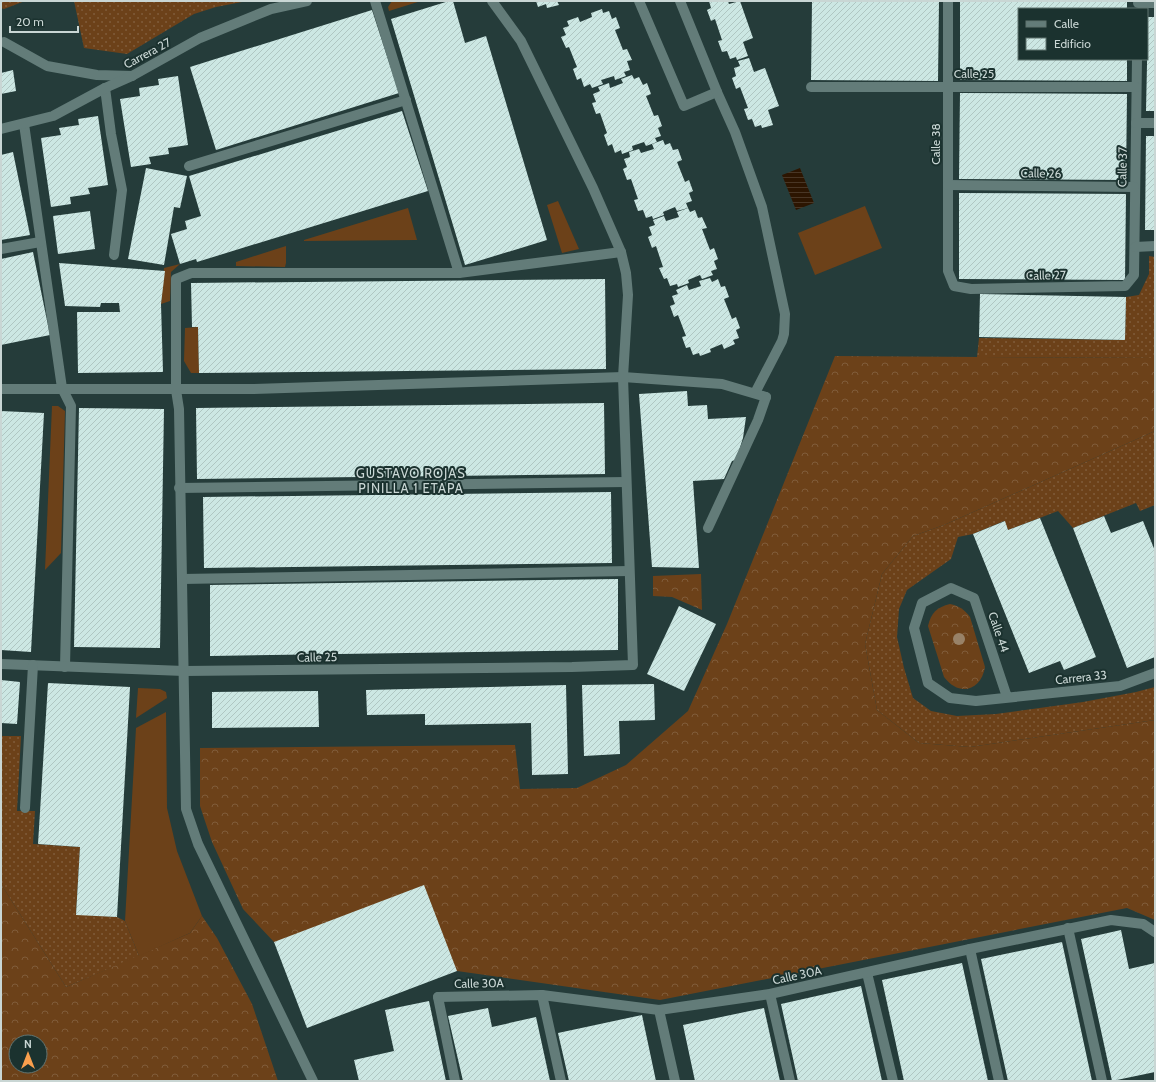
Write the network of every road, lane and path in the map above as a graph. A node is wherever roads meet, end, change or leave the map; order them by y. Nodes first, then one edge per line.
1 (307, 1) edge
2 (375, 1) edge
3 (492, 1) edge
4 (639, 1) edge
5 (680, 1) edge
6 (948, 1) edge
7 (1155, 3) edge
8 (1138, 4) edge
9 (4, 42) dead end
10 (1137, 60) edge
11 (132, 76) junction
12 (948, 85) junction
13 (811, 87) dead end
14 (1136, 87) junction
15 (105, 88) junction
16 (717, 92) junction
17 (406, 100) junction
18 (1136, 123) junction
19 (1155, 123) edge
20 (24, 124) junction
21 (1, 129) edge
22 (189, 166) dead end
23 (948, 185) junction
24 (1134, 187) junction
25 (40, 242) junction
26 (1155, 246) edge
27 (1135, 247) junction
28 (1, 249) edge
29 (621, 252) junction
30 (114, 255) dead end
31 (459, 273) junction
32 (1134, 275) joint
33 (954, 286) joint
34 (622, 377) junction
35 (62, 388) junction
36 (1, 389) edge
37 (176, 390) junction
38 (755, 393) junction
39 (626, 482) junction
40 (179, 488) junction
41 (708, 528) dead end
42 (629, 571) junction
43 (182, 579) junction
44 (922, 603) joint
45 (1, 664) edge
46 (33, 665) junction
47 (65, 667) junction
48 (184, 671) junction
49 (1155, 674) edge
50 (1007, 697) junction
51 (25, 808) dead end
52 (1068, 928) junction
53 (1155, 932) edge
54 (970, 949) junction
55 (867, 973) junction
56 (770, 994) junction
57 (542, 995) junction
58 (660, 1010) junction
59 (313, 1081) edge
60 (455, 1081) edge
61 (561, 1081) edge
62 (675, 1081) edge
63 (790, 1081) edge
64 (892, 1081) edge
65 (999, 1081) edge
66 (1102, 1081) edge

1 - 11 street, Carrera 27
2 - 17 street
3 - 29 street
4 - 16 street
5 - 16 street
6 - 12 street, Calle 38
7 - 8 street
9 - 11 street
10 - 14 street, Calle 37
11 - 15 street, Carrera 27
12 - 13 street, Calle 25
12 - 14 street, Calle 25
12 - 23 street, Calle 38
14 - 18 street, Calle 37
15 - 20 street, Carrera 27
15 - 30 street
16 - 38 street
17 - 22 street
17 - 31 street
18 - 19 street
18 - 24 street, Calle 37
20 - 21 street, Carrera 27
20 - 25 street
23 - 24 street, Calle 26
23 - 33 street, Calle 38
24 - 27 street, Calle 37
25 - 28 street
25 - 35 street
26 - 27 street
27 - 32 street, Calle 37
29 - 31 street
29 - 34 street
31 - 37 street
32 - 33 street, Calle 27
34 - 37 street
34 - 38 street
34 - 39 street
35 - 36 street
35 - 37 street
35 - 47 street
37 - 40 street
38 - 41 street
39 - 40 street
39 - 42 street
40 - 43 street
42 - 43 street
42 - 48 street, Calle 25
43 - 48 street
44 - 50 street, Calle 44
44 - 50 street, Carrera 33
45 - 46 street, Calle 25
46 - 47 street, Calle 25
46 - 51 street
47 - 48 street, Calle 25
48 - 59 street
49 - 50 street, Carrera 33
52 - 53 street, Calle 30A
52 - 54 street, Calle 30A
52 - 66 street
54 - 55 street, Calle 30A
54 - 65 street
55 - 56 street, Calle 30A
55 - 64 street
56 - 58 street, Calle 30A
56 - 63 street
57 - 58 street, Calle 30A
57 - 60 street, Calle 30A
57 - 61 street
58 - 62 street

